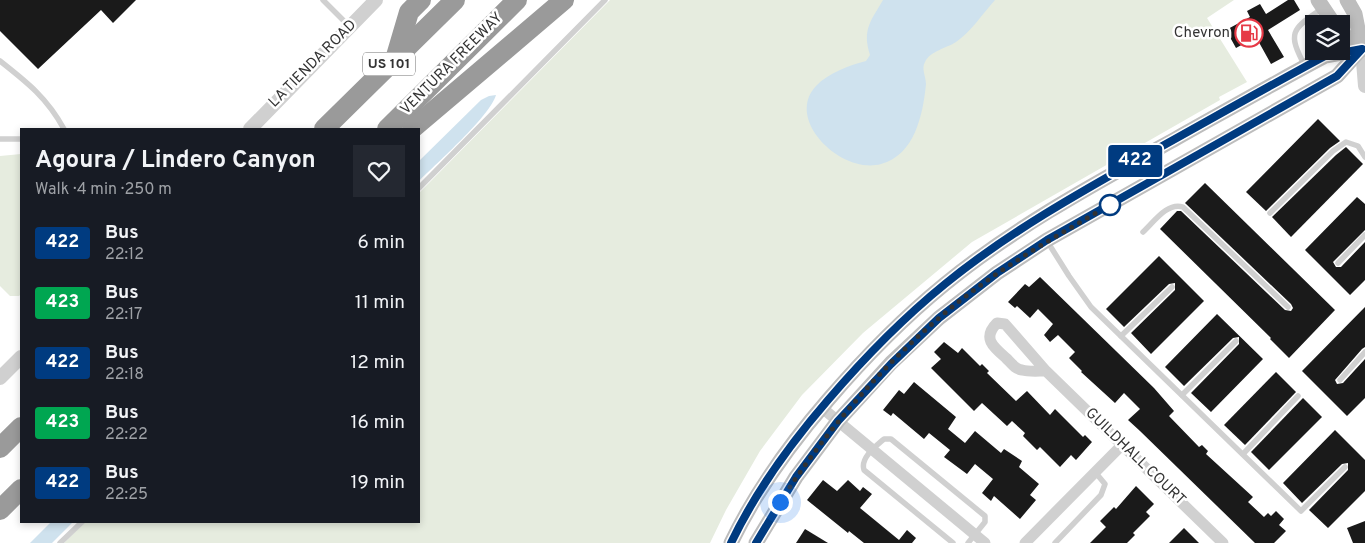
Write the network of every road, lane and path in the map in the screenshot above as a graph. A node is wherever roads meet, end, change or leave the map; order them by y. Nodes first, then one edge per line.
1 (323, 0) edge
2 (376, 0) edge
3 (421, 0) edge
4 (455, 0) edge
5 (517, 0) edge
6 (564, 0) edge
7 (605, 0) edge
8 (1347, 0) edge
9 (1320, 4) edge
10 (1328, 15) edge
11 (350, 28) junction
12 (1350, 39) edge
13 (1364, 49) edge
14 (395, 59) junction
15 (0, 61) edge
16 (1305, 66) junction
17 (1365, 86) edge
18 (63, 128) edge
19 (251, 128) edge
20 (325, 128) edge
21 (388, 128) edge
22 (413, 128) edge
23 (0, 138) edge
24 (20, 139) edge
25 (1365, 157) edge
26 (420, 187) edge
27 (1270, 213) dead end
28 (1035, 220) junction
29 (1143, 232) dead end
30 (1365, 235) edge
31 (1047, 240) junction
32 (1338, 263) dead end
33 (1172, 287) dead end
34 (1288, 307) dead end
35 (1121, 336) junction
36 (1236, 340) dead end
37 (1365, 352) edge
38 (20, 358) edge
39 (1046, 371) junction
40 (0, 378) edge
41 (1340, 380) dead end
42 (1182, 396) junction
43 (1298, 396) dead end
44 (822, 407) junction
45 (838, 421) junction
46 (20, 428) edge
47 (1123, 444) junction
48 (0, 448) edge
49 (872, 450) junction
50 (1242, 454) junction
51 (1345, 467) dead end
52 (1095, 472) junction
53 (20, 490) edge
54 (0, 510) edge
55 (82, 523) edge
56 (972, 539) edge
57 (60, 543) edge
58 (731, 543) edge
59 (756, 543) edge
60 (953, 543) edge
61 (984, 543) edge
62 (1026, 543) edge
63 (1055, 543) edge
64 (1223, 543) edge

1 - 11 lane
2 - 11 street, LA TIENDA ROAD
3 - 14 highway
4 - 14 highway, US 101
5 - 21 highway, VENTURA FREEWAY / US 101
6 - 22 highway
7 - 26 lane
8 - 13 main road
9 - 10 main road
9 - 16 lane
11 - 19 street, LA TIENDA ROAD
12 - 13 main road
13 - 16 main road
13 - 17 street
13 - 31 main road
14 - 20 highway, US 101
15 - 18 lane
16 - 28 main road
23 - 24 lane
25 - 27 lane
28 - 31 main road
28 - 44 main road
29 - 34 lane
30 - 32 lane
31 - 35 lane
31 - 45 main road
33 - 35 lane
35 - 42 lane
36 - 42 lane
37 - 41 lane
38 - 40 street
39 - 39 street, GUILDHALL COURT
39 - 47 street, GUILDHALL COURT
42 - 50 lane
43 - 50 lane
44 - 45 street
44 - 58 main road
45 - 49 street
45 - 59 main road
46 - 48 highway
47 - 52 street
47 - 64 street, GUILDHALL COURT
49 - 56 street
49 - 56 lane
49 - 60 lane
50 - 51 lane
52 - 62 street
52 - 63 lane
53 - 54 highway
55 - 57 lane
56 - 61 street

